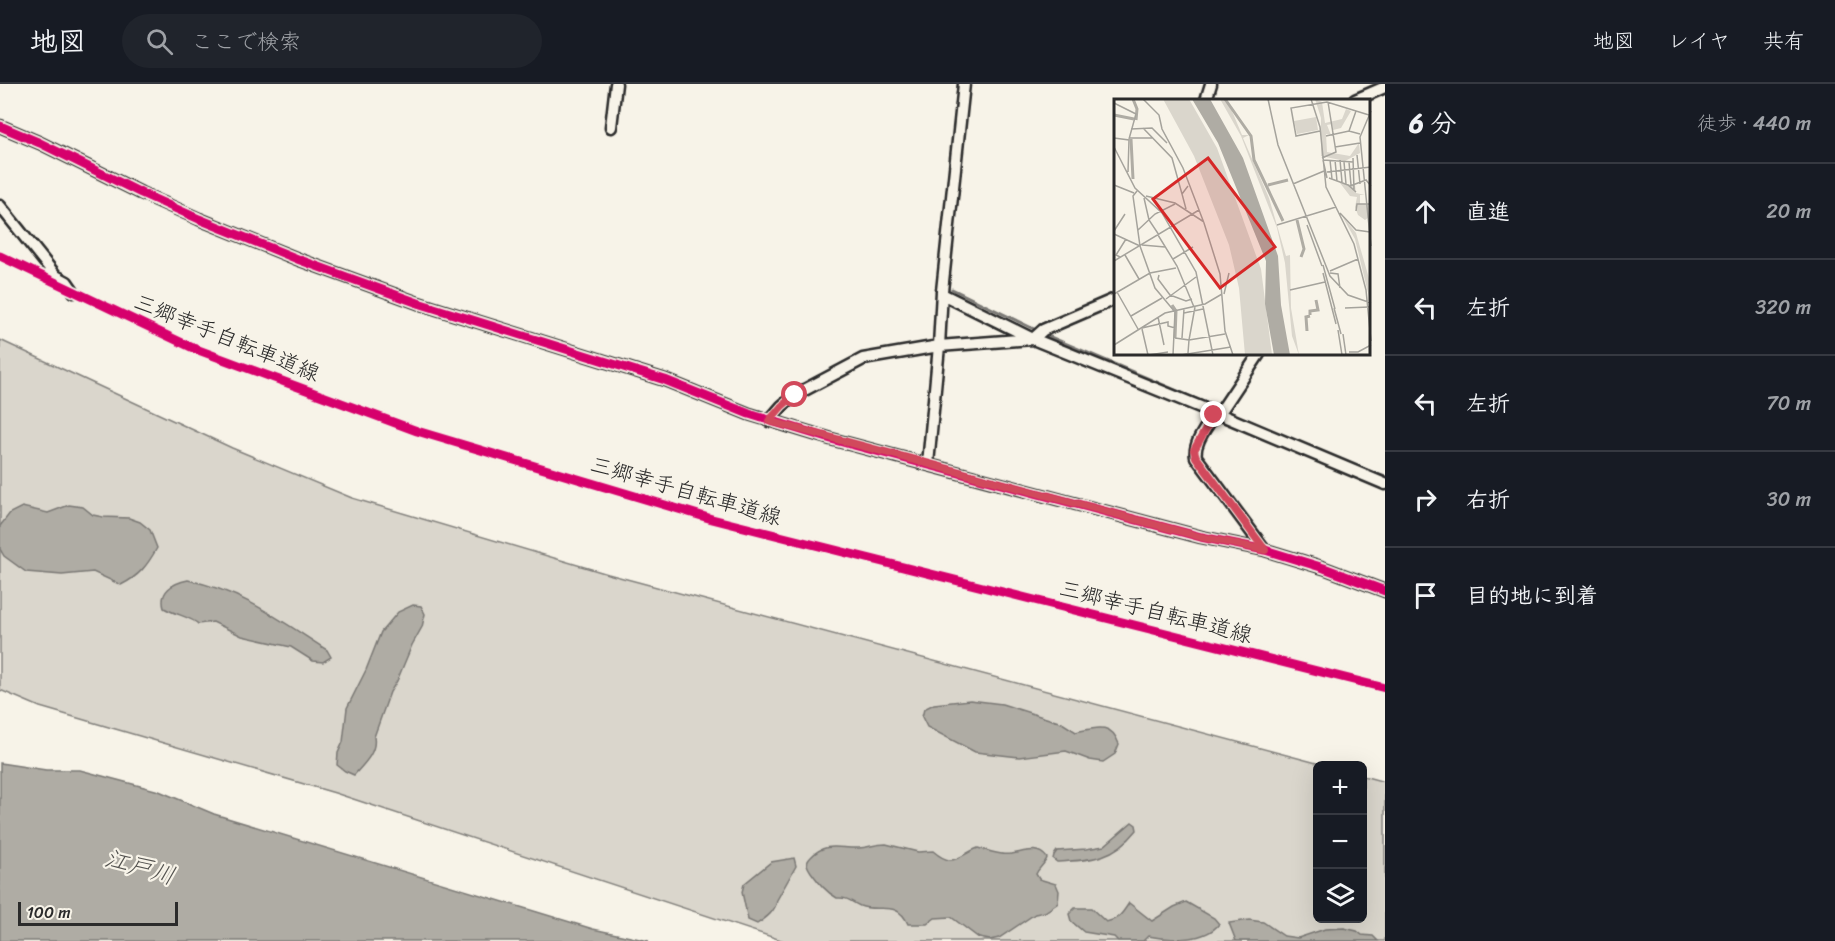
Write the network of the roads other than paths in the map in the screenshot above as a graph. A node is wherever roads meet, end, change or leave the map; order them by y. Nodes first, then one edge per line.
1 (616, 84) edge
2 (964, 84) edge
3 (1211, 84) edge
4 (1385, 87) edge
5 (1206, 99) edge
6 (1357, 99) edge
7 (0, 126) edge
8 (611, 128) dead end
9 (0, 206) edge
10 (74, 292) dead end
11 (942, 294) junction
12 (1114, 299) edge
13 (1033, 339) junction
14 (939, 346) junction
15 (1258, 356) edge
16 (1216, 415) junction
17 (769, 421) junction
18 (928, 464) junction
19 (1385, 484) edge
20 (1265, 550) junction
21 (1385, 591) edge

1 - 8 street
2 - 11 street
3 - 5 street
4 - 6 street
7 - 17 street
9 - 10 street
11 - 13 street
11 - 14 street
12 - 13 street
13 - 14 street
13 - 16 street
14 - 17 street
14 - 18 street
15 - 16 street
16 - 19 street
16 - 20 street
17 - 18 street
18 - 20 street
20 - 21 street

